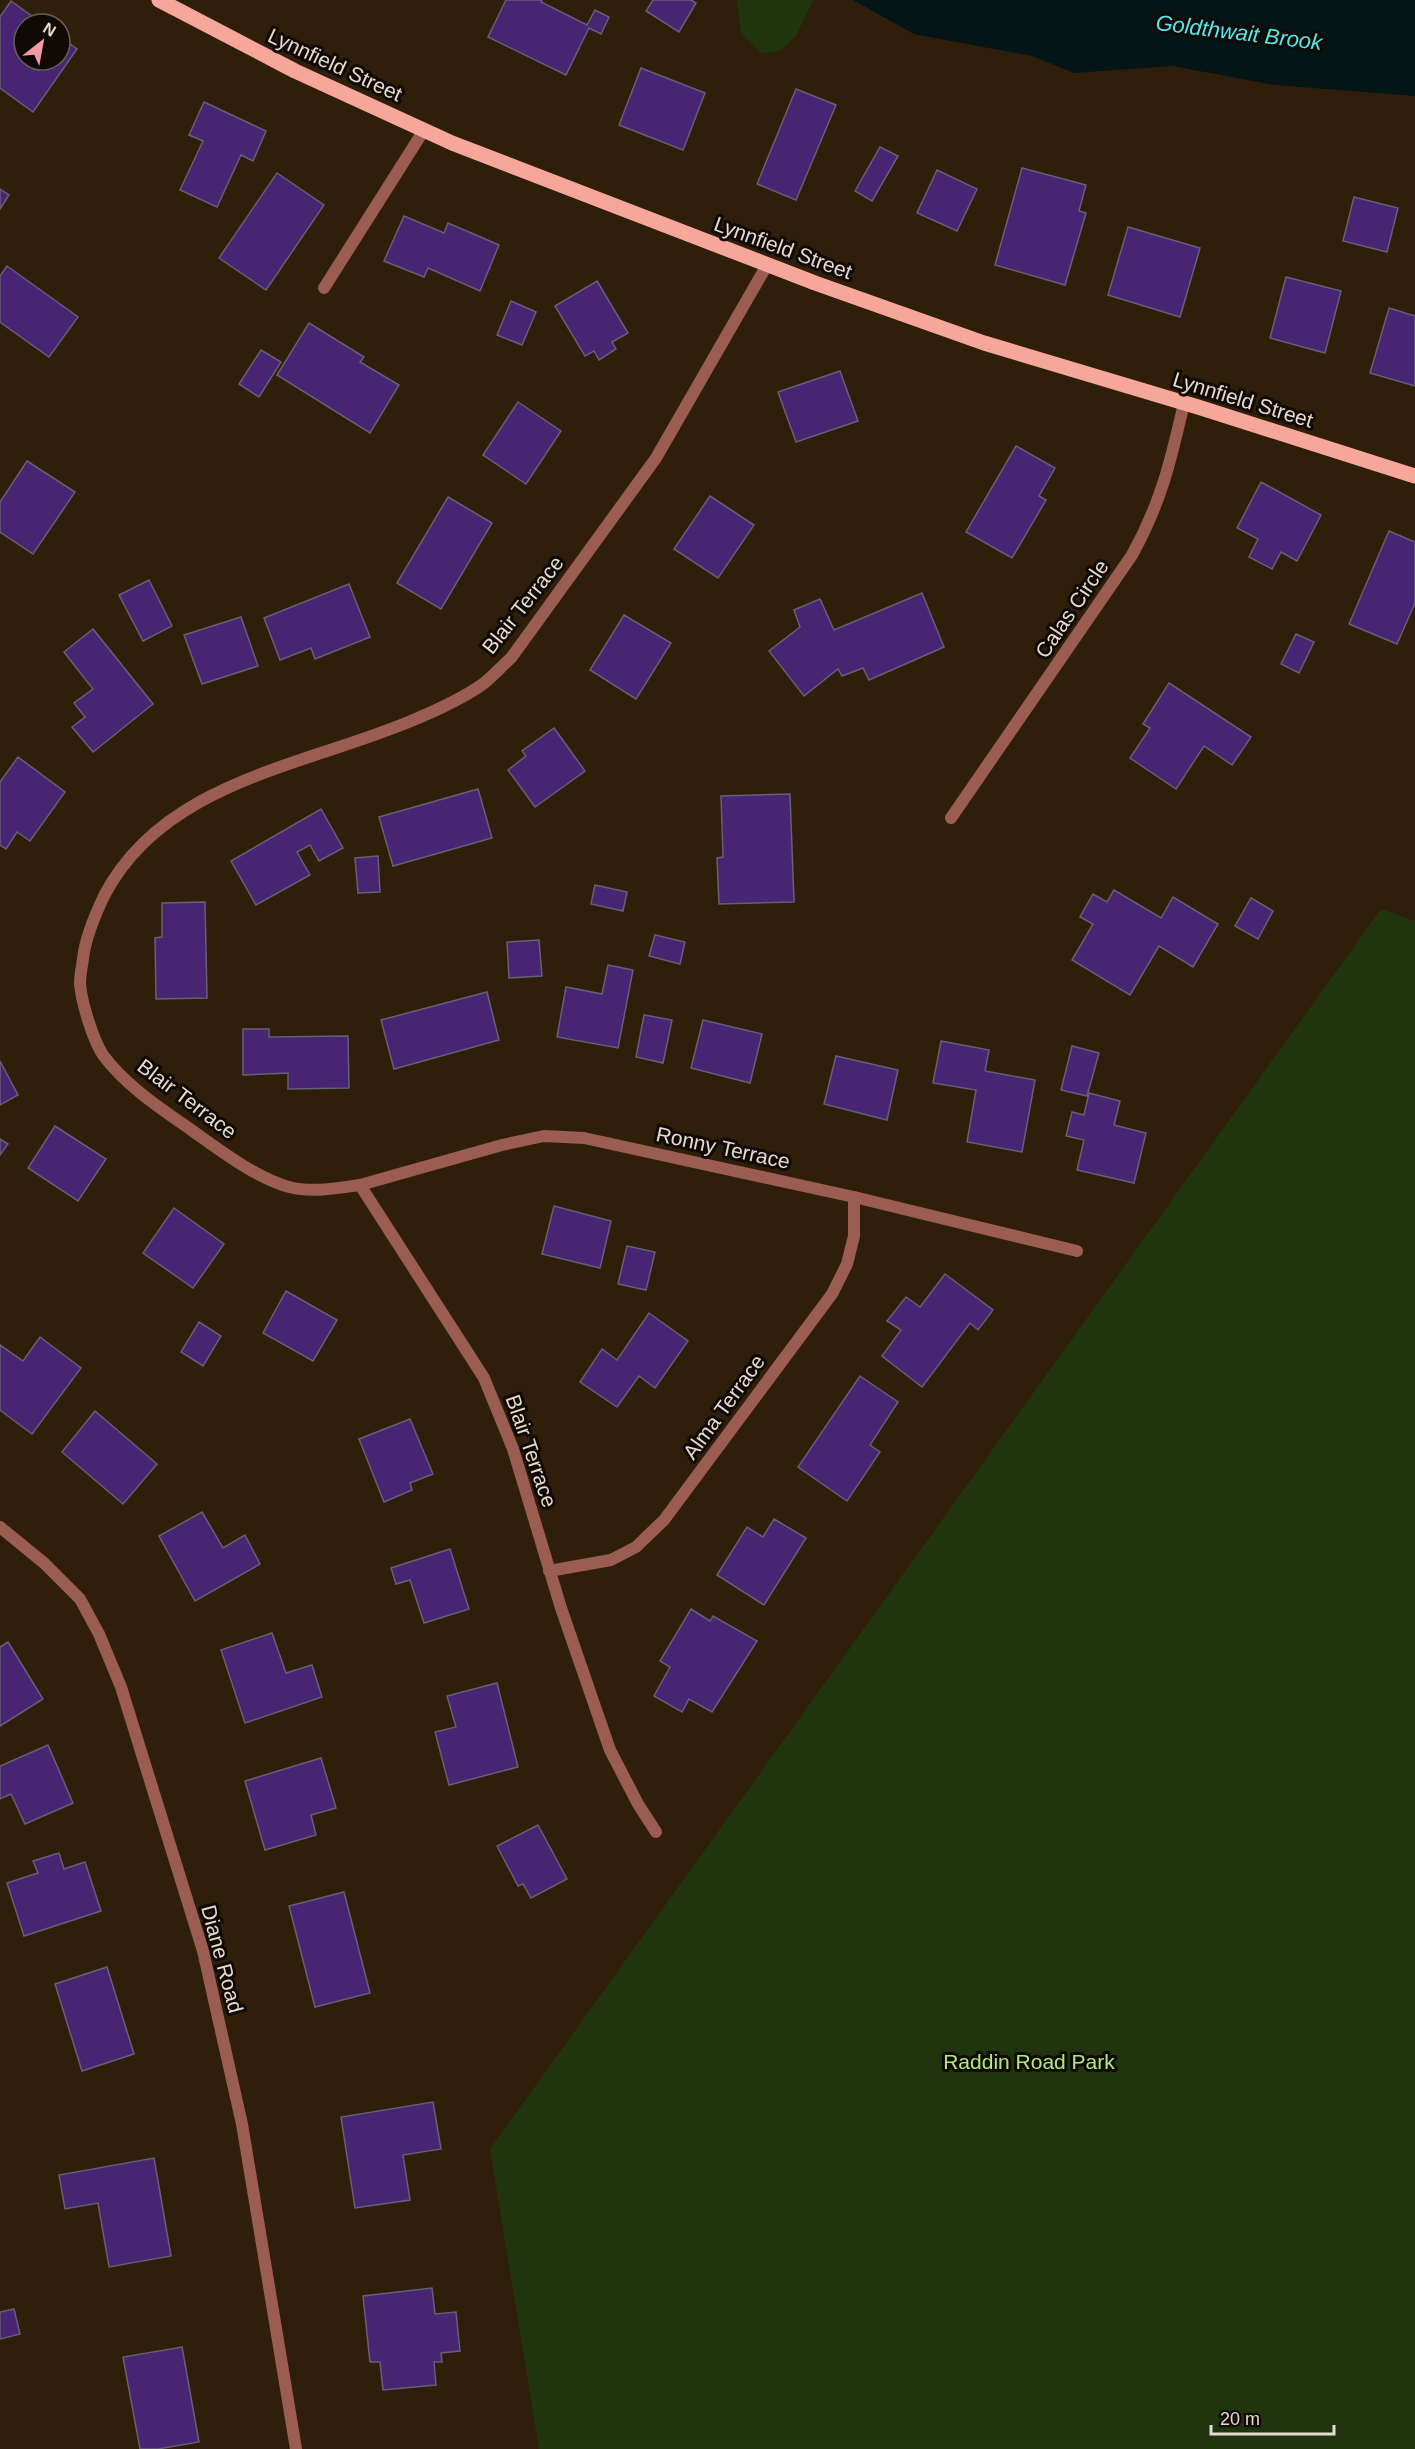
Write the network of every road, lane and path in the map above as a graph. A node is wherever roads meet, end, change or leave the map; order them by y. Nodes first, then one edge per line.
1 (159, 0) edge
2 (424, 130) junction
3 (767, 265) junction
4 (324, 288) dead end
5 (1184, 403) junction
6 (1415, 476) edge
7 (951, 818) dead end
8 (360, 1185) junction
9 (854, 1197) junction
10 (1077, 1251) dead end
11 (0, 1527) edge
12 (549, 1571) junction
13 (656, 1832) dead end
14 (296, 2449) edge

1 - 2 main road, Lynnfield Street
2 - 3 main road, Lynnfield Street
2 - 4 street
3 - 5 main road, Lynnfield Street
3 - 8 street, Blair Terrace
5 - 6 main road, Lynnfield Street
5 - 7 street, Calas Circle
8 - 9 street, Ronny Terrace
8 - 12 street, Blair Terrace
9 - 10 street, Ronny Terrace
9 - 12 street, Alma Terrace
11 - 14 street, Diane Road
12 - 13 street, Blair Terrace

